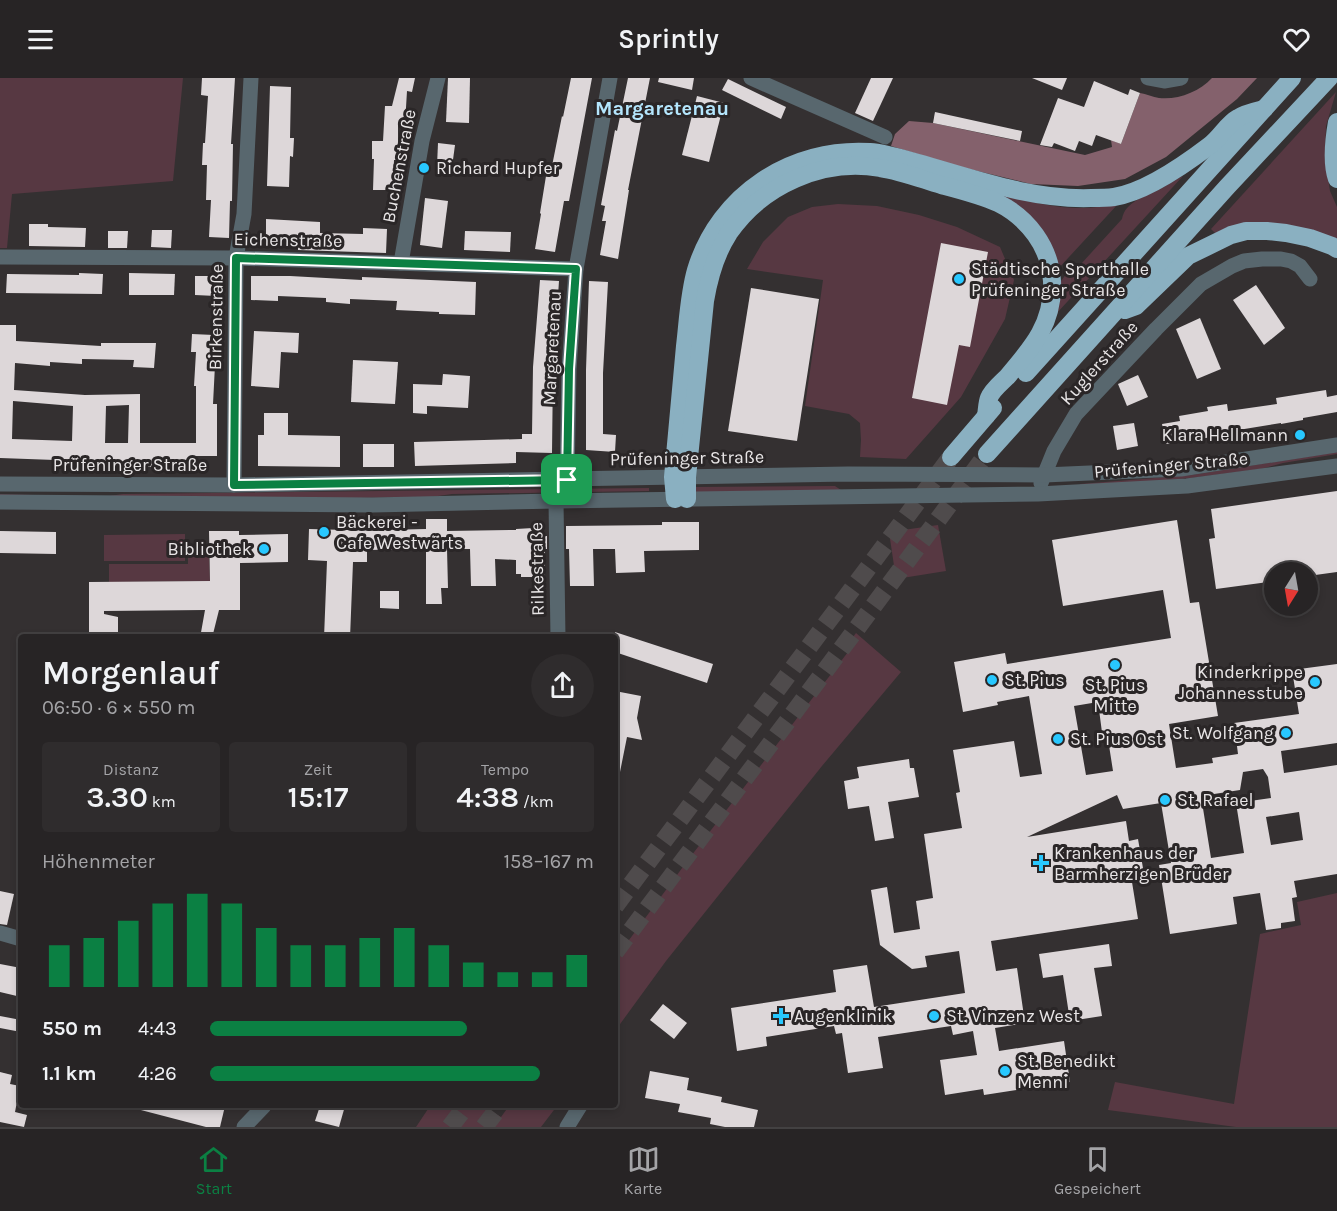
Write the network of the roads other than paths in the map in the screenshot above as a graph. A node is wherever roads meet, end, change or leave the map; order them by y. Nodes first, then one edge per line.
1 (251, 78) edge
2 (438, 78) edge
3 (610, 78) edge
4 (750, 78) edge
5 (1148, 78) edge
6 (1181, 78) edge
7 (1292, 78) edge
8 (1329, 78) edge
9 (1264, 109) junction
10 (1337, 122) edge
11 (885, 137) dead end
12 (1337, 179) edge
13 (1337, 249) edge
14 (0, 257) edge
15 (236, 258) junction
16 (401, 263) junction
17 (576, 269) junction
18 (1310, 279) dead end
19 (1112, 315) junction
20 (986, 416) junction
21 (1337, 445) edge
22 (987, 454) tunnel mouth
23 (951, 457) tunnel mouth
24 (1337, 466) edge
25 (1044, 475) junction
26 (680, 477) junction
27 (567, 480) junction
28 (0, 484) edge
29 (234, 485) junction
30 (1038, 494) junction
31 (681, 499) junction
32 (556, 501) junction
33 (0, 502) edge
34 (558, 634) edge
35 (0, 933) edge
36 (18, 938) edge
37 (262, 1108) edge
38 (579, 1108) edge
39 (244, 1127) edge
40 (567, 1127) edge

1 - 15 street, Birkenstraße
2 - 16 street, Buchenstraße
3 - 17 street, Margaretenau
4 - 11 street
5 - 6 street
7 - 9 highway
8 - 19 highway
9 - 20 highway
9 - 26 highway
10 - 12 highway
13 - 19 highway
14 - 15 street, Eichenstraße
15 - 16 street, Eichenstraße
15 - 29 street, Birkenstraße
16 - 17 street, Eichenstraße
17 - 27 street, Margaretenau
18 - 25 street, Kuglerstraße
19 - 22 highway
20 - 23 highway
20 - 26 highway
21 - 25 street, Prüfeninger Straße
24 - 30 street, Prüfeninger Straße
25 - 26 street, Prüfeninger Straße
25 - 30 street, Kuglerstraße
26 - 27 street, Prüfeninger Straße
26 - 31 highway
27 - 29 street, Prüfeninger Straße
28 - 29 street, Prüfeninger Straße
30 - 31 street, Prüfeninger Straße
31 - 32 street, Prüfeninger Straße
32 - 33 street, Prüfeninger Straße
32 - 34 street, Rilkestraße
35 - 36 street
37 - 39 street
38 - 40 street

